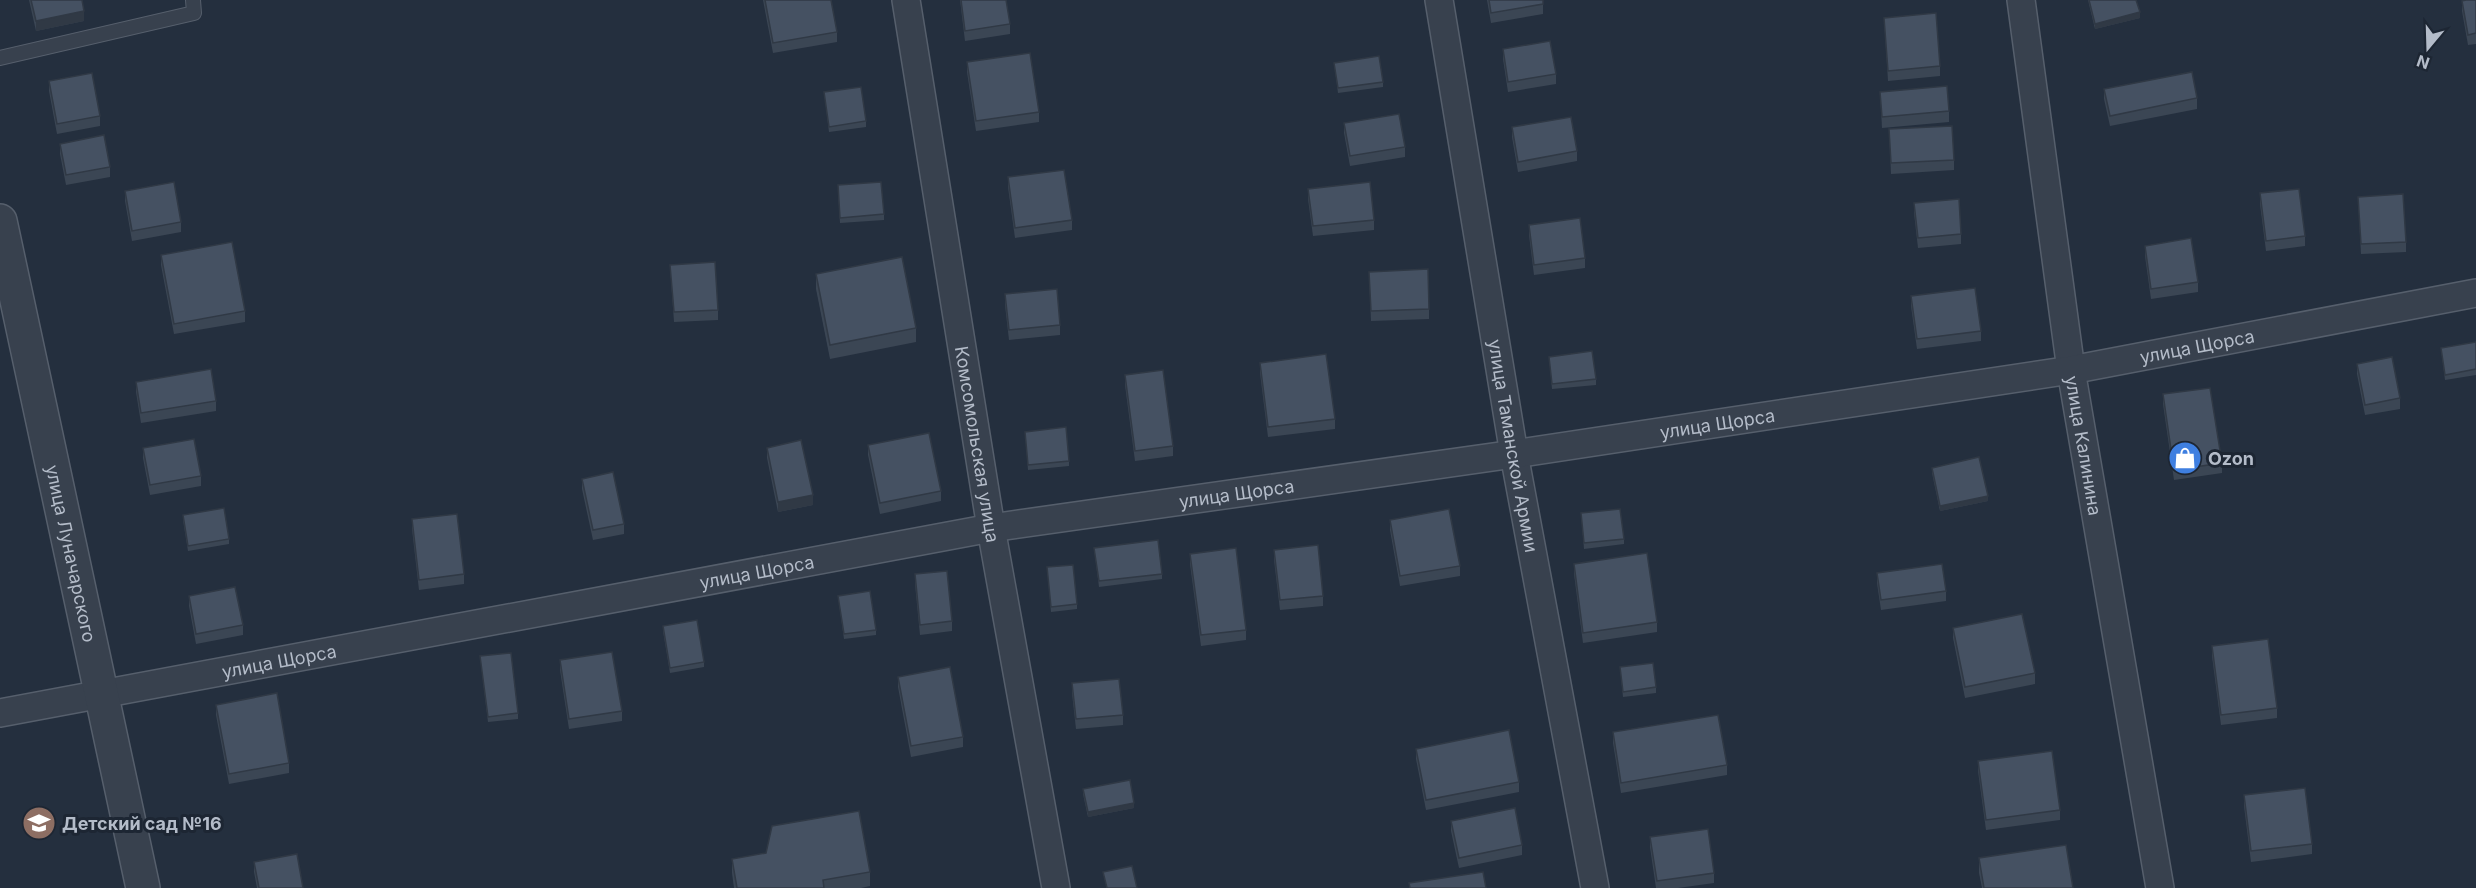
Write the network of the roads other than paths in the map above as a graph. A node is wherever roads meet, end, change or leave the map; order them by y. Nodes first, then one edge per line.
1 (193, 0) edge
2 (906, 0) edge
3 (1439, 0) edge
4 (2021, 0) edge
5 (0, 58) edge
6 (0, 221) edge
7 (2476, 293) edge
8 (2071, 370) junction
9 (1514, 454) junction
10 (991, 528) junction
11 (101, 693) junction
12 (0, 713) edge
13 (143, 888) edge
14 (1056, 888) edge
15 (1595, 888) edge
16 (2160, 888) edge

1 - 5 lane
2 - 10 street, Комсомольская улица
3 - 9 street, улица Таманской Армии
4 - 8 street, улица Калинина
6 - 11 street, улица Луначарского
7 - 8 street, улица Щорса
8 - 9 street, улица Щорса
8 - 16 street, улица Калинина
9 - 10 street, улица Щорса
9 - 15 street, улица Таманской Армии
10 - 11 street, улица Щорса
10 - 14 street, Комсомольская улица
11 - 12 street, улица Щорса
11 - 13 street, улица Луначарского

